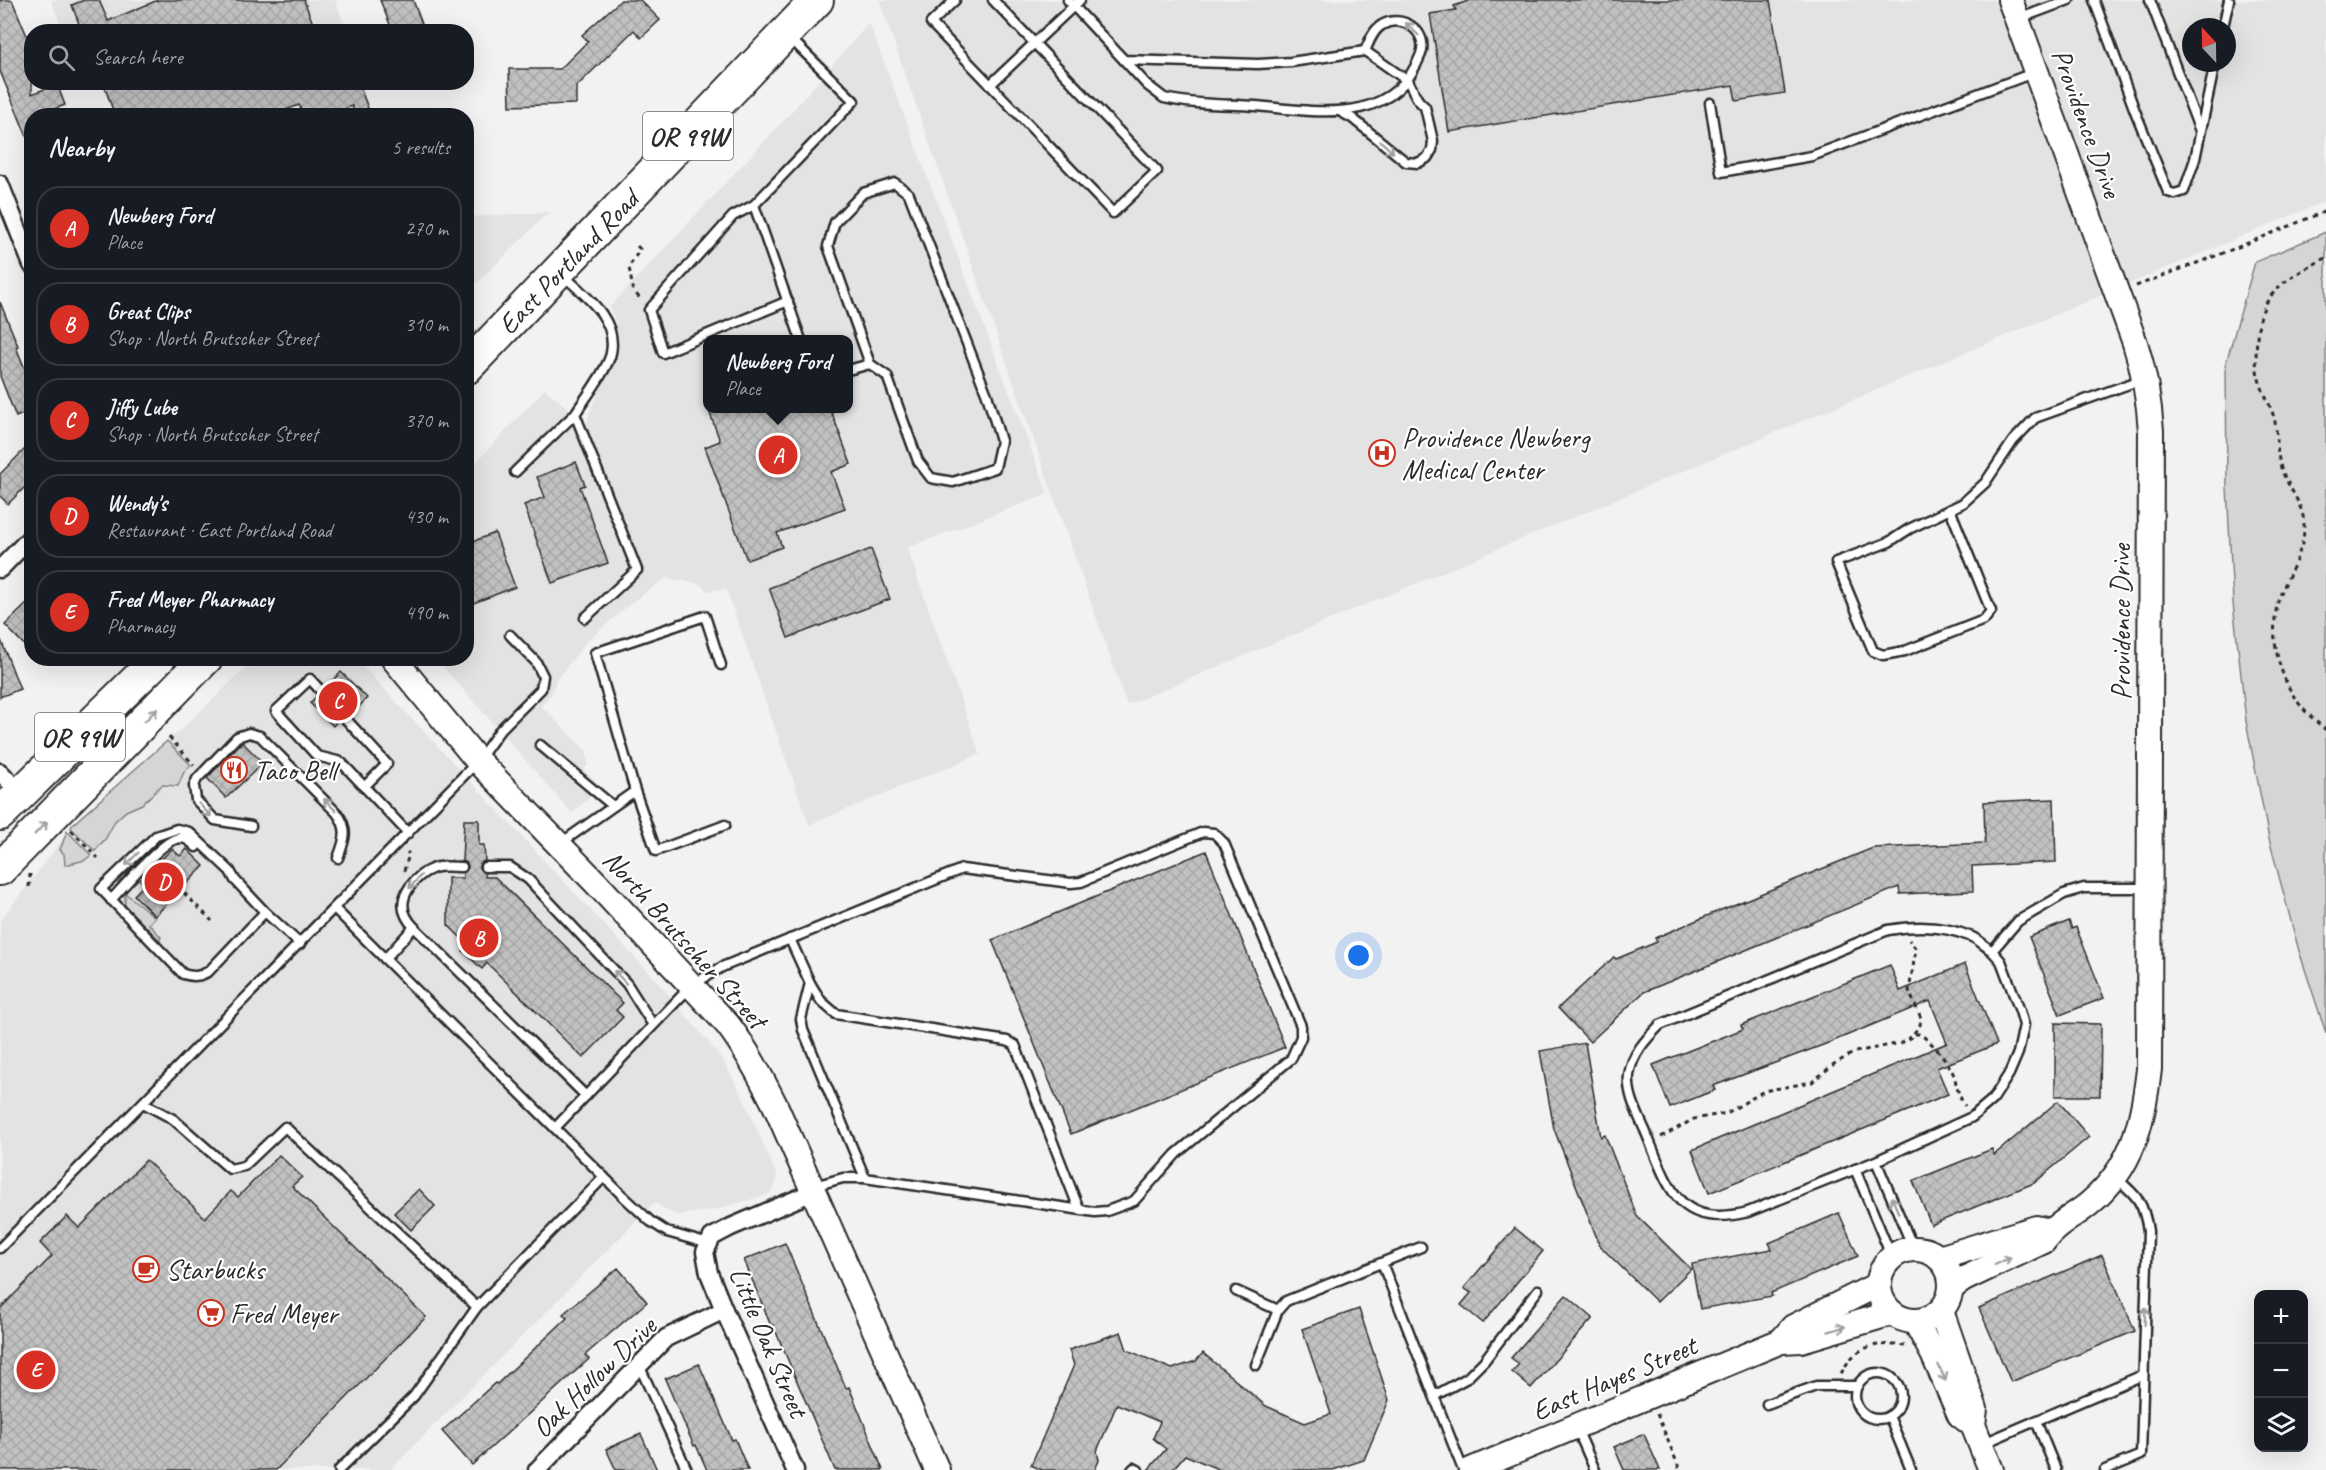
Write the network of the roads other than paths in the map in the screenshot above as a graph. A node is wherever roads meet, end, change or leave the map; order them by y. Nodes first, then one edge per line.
1 (817, 0) edge
2 (956, 0) edge
3 (993, 0) edge
4 (2069, 0) edge
5 (2094, 0) edge
6 (2150, 0) edge
7 (2229, 0) edge
8 (1074, 2) edge
9 (2014, 10) edge
10 (2225, 18) edge
11 (785, 34) junction
12 (1034, 43) junction
13 (1365, 51) junction
14 (1124, 60) junction
15 (2037, 72) junction
16 (2213, 72) edge
17 (1408, 81) junction
18 (990, 84) junction
19 (1710, 103) dead end
20 (1341, 112) junction
21 (2200, 133) junction
22 (0, 184) edge
23 (754, 205) junction
24 (24, 245) edge
25 (559, 272) junction
26 (788, 302) junction
27 (707, 335) edge
28 (800, 335) edge
29 (703, 337) edge
30 (474, 360) edge
31 (870, 364) junction
32 (853, 369) edge
33 (2146, 378) junction
34 (575, 414) junction
35 (516, 472) dead end
36 (1950, 509) junction
37 (24, 544) edge
38 (0, 569) edge
39 (585, 618) dead end
40 (510, 635) dead end
41 (721, 665) dead end
42 (150, 666) edge
43 (198, 666) edge
44 (400, 666) edge
45 (321, 692) dead end
46 (343, 716) dead end
47 (540, 745) dead end
48 (478, 761) junction
49 (364, 787) junction
50 (634, 791) junction
51 (7, 794) edge
52 (613, 806) junction
53 (725, 825) dead end
54 (251, 826) dead end
55 (408, 833) junction
56 (558, 845) junction
57 (338, 858) dead end
58 (462, 867) dead end
59 (485, 867) dead end
60 (0, 869) edge
61 (235, 880) junction
62 (2149, 888) junction
63 (111, 900) junction
64 (334, 908) junction
65 (265, 912) junction
66 (414, 927) junction
67 (790, 939) junction
68 (300, 944) junction
69 (1992, 951) junction
70 (385, 959) junction
71 (810, 983) junction
72 (692, 986) junction
73 (653, 1025) junction
74 (586, 1095) junction
75 (143, 1103) junction
76 (555, 1128) junction
77 (1876, 1161) junction
78 (1855, 1169) junction
79 (604, 1177) junction
80 (2115, 1177) junction
81 (866, 1178) junction
82 (812, 1190) junction
83 (1079, 1209) junction
84 (2050, 1231) junction
85 (708, 1244) junction
86 (1420, 1247) dead end
87 (0, 1248) edge
88 (1903, 1254) junction
89 (1939, 1258) junction
90 (1382, 1263) junction
91 (1880, 1284) junction
92 (1951, 1288) junction
93 (1538, 1290) dead end
94 (1236, 1292) dead end
95 (477, 1307) junction
96 (724, 1310) junction
97 (1278, 1310) junction
98 (1941, 1311) junction
99 (1892, 1313) junction
100 (1915, 1321) junction
101 (1781, 1341) junction
102 (639, 1365) junction
103 (1256, 1365) dead end
104 (2143, 1375) junction
105 (1857, 1386) junction
106 (1434, 1396) junction
107 (1767, 1404) dead end
108 (1889, 1416) junction
109 (2036, 1421) junction
110 (1576, 1427) junction
111 (1977, 1435) junction
112 (339, 1470) edge
113 (537, 1470) edge
114 (687, 1470) edge
115 (795, 1470) edge
116 (938, 1470) edge
117 (1132, 1470) edge
118 (1138, 1470) edge
119 (1463, 1470) edge
120 (1471, 1470) edge
121 (1595, 1470) edge
122 (1911, 1470) edge
123 (1991, 1470) edge
124 (2056, 1470) edge
125 (2105, 1470) edge

1 - 11 highway, East Portland Road / OR 99W
2 - 18 lane
3 - 12 lane
4 - 9 lane
5 - 21 lane
6 - 21 lane
7 - 10 lane
8 - 12 lane
8 - 14 lane
9 - 15 street, Providence Drive
11 - 23 lane
11 - 25 highway, East Portland Road / OR 99W
12 - 18 lane
12 - 18 lane
13 - 14 lane
13 - 17 lane
17 -> 13 lane
14 - 20 lane
15 - 19 lane
15 - 33 street, Providence Drive
16 - 21 lane
17 - 20 lane
20 -> 17 lane
22 - 24 street
23 - 26 lane
23 - 29 lane
25 - 30 highway, East Portland Road / OR 99W
25 - 34 lane
26 - 27 lane
26 - 28 lane
31 - 31 lane
31 - 32 lane
33 - 36 lane
33 - 62 street, Providence Drive
34 - 35 lane
34 - 39 lane
36 - 36 lane
37 - 38 street
40 - 48 lane
41 - 50 lane
42 - 51 highway, OR 99W
60 -> 43 highway, OR 99W
44 - 48 street, North Brutscher Street
45 - 49 lane
46 - 49 lane
47 - 52 lane
48 - 55 lane
48 - 56 street, North Brutscher Street
49 - 55 lane
50 - 52 lane
50 - 53 lane
52 - 56 lane
57 -> 54 lane
55 - 64 lane
56 - 72 street, North Brutscher Street
58 -> 66 lane
73 -> 59 lane
61 - 63 lane
61 -> 63 lane
61 - 65 lane
62 - 69 lane
62 - 80 street, Providence Drive
63 - 65 lane
64 - 68 lane
64 - 70 lane
65 - 68 lane
66 - 70 lane
66 - 74 lane
67 - 71 lane
67 - 72 lane
67 - 83 lane
68 - 75 lane
69 - 77 lane
69 - 78 lane
70 - 76 lane
71 - 81 lane
71 - 83 lane
72 - 73 lane
72 - 82 street, North Brutscher Street
73 - 74 lane
74 - 76 lane
75 - 87 lane
75 - 95 lane
76 - 79 lane
77 - 78 lane
88 -> 77 lane
78 - 88 lane
79 - 85 lane
79 - 95 lane
80 - 84 street, Providence Drive
104 -> 80 lane
81 - 82 lane
81 - 83 lane
82 - 85 street, Little Oak Street
82 - 116 street, North Brutscher Street
84 - 89 street
92 -> 84 street, Providence Drive
85 - 96 street, Little Oak Street
86 - 90 lane
88 - 89 street
88 - 91 street
89 - 92 street
90 - 97 lane
90 - 106 lane
91 - 99 street
91 - 101 street, East Hayes Street
92 - 98 street
93 - 106 lane
94 - 97 lane
95 - 112 lane
96 - 102 street, Oak Hollow Drive
96 - 115 street, Little Oak Street
97 - 103 lane
98 - 100 street
98 - 111 street
99 - 100 street
101 -> 99 street, East Hayes Street
100 -> 111 street
101 - 110 street, East Hayes Street
102 - 113 street, Oak Hollow Drive
102 - 114 lane
104 - 109 lane
104 - 125 lane
105 - 107 lane
105 - 108 lane
105 - 108 lane
106 - 119 lane
108 - 122 lane
109 - 111 lane
109 - 124 lane
110 - 120 street, East Hayes Street
110 - 121 lane
111 - 123 street
117 - 118 lane

